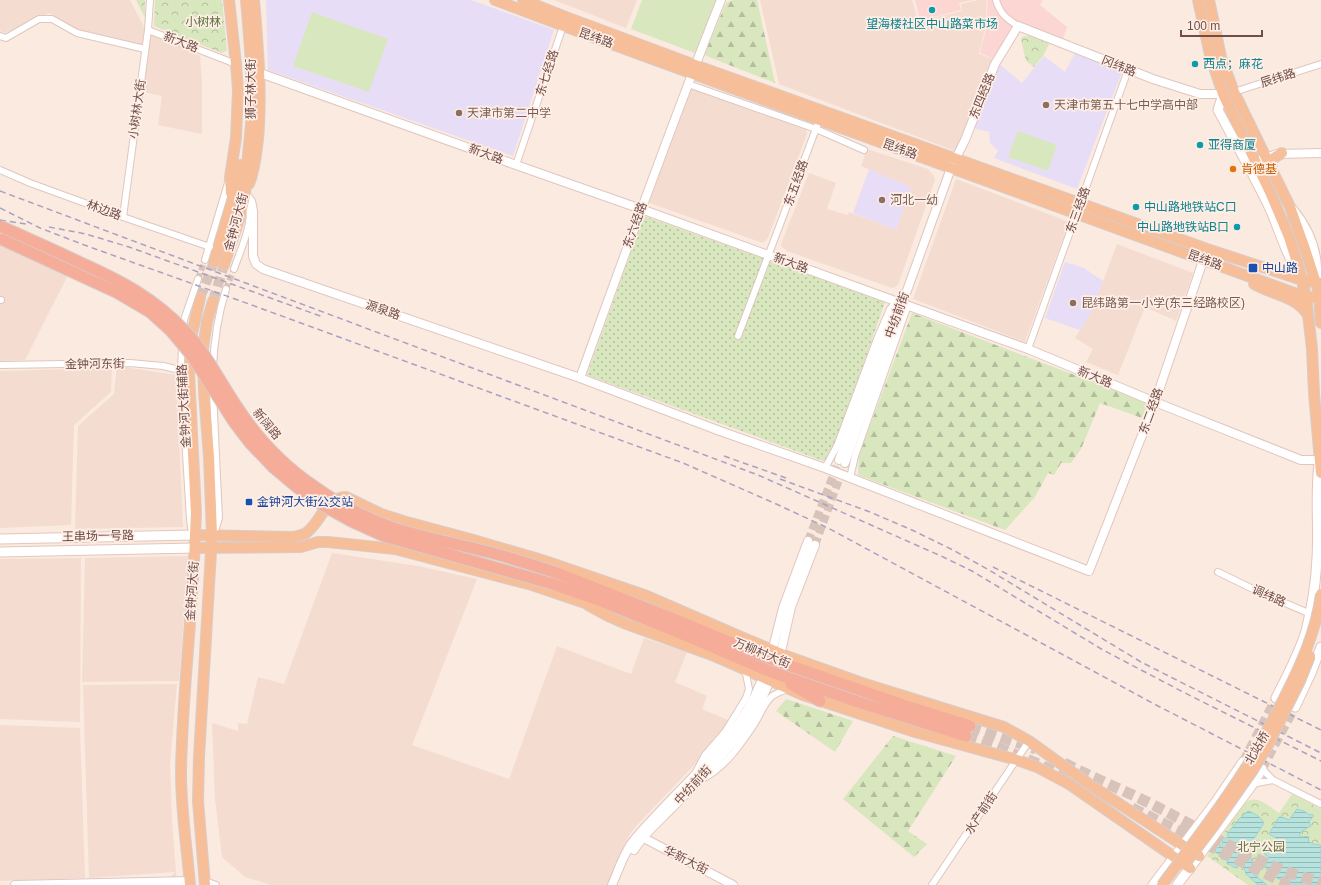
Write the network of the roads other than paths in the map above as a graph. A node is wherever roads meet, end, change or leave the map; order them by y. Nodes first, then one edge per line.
1 (150, 0) edge
2 (229, 0) edge
3 (240, 0) edge
4 (246, 0) edge
5 (254, 0) edge
6 (495, 0) edge
7 (523, 0) edge
8 (722, 0) edge
9 (996, 0) edge
10 (1198, 0) edge
11 (1209, 0) edge
12 (563, 26) junction
13 (1018, 26) junction
14 (148, 30) junction
15 (0, 36) edge
16 (145, 49) junction
17 (236, 64) junction
18 (1321, 64) edge
19 (694, 69) junction
20 (1128, 70) junction
21 (260, 73) junction
22 (688, 84) junction
23 (1234, 92) junction
24 (1223, 94) junction
25 (819, 120) junction
26 (864, 150) dead end
27 (1282, 153) junction
28 (1321, 153) edge
29 (1266, 157) junction
30 (956, 158) junction
31 (1252, 163) junction
32 (516, 165) junction
33 (951, 168) junction
34 (1272, 168) junction
35 (0, 170) edge
36 (238, 177) junction
37 (245, 194) junction
38 (1080, 203) junction
39 (1290, 207) junction
40 (641, 209) junction
41 (1076, 213) junction
42 (123, 218) junction
43 (0, 226) edge
44 (0, 239) edge
45 (210, 247) junction
46 (1293, 248) junction
47 (1207, 249) junction
48 (769, 255) junction
49 (1203, 260) junction
50 (210, 261) joint
51 (1293, 265) junction
52 (229, 267) tunnel mouth
53 (1270, 269) junction
54 (1240, 273) junction
55 (198, 279) tunnel mouth
56 (1302, 280) junction
57 (226, 288) tunnel mouth
58 (1316, 288) edge
59 (200, 298) tunnel mouth
60 (212, 301) tunnel mouth
61 (902, 303) junction
62 (1308, 318) junction
63 (1321, 322) edge
64 (1321, 326) edge
65 (738, 336) dead end
66 (1028, 349) junction
67 (0, 366) edge
68 (185, 372) junction
69 (580, 378) junction
70 (1154, 402) junction
71 (1319, 460) junction
72 (842, 462) tunnel mouth
73 (825, 468) junction
74 (1321, 473) edge
75 (850, 478) junction
76 (196, 512) junction
77 (211, 512) junction
78 (195, 535) junction
79 (212, 535) junction
80 (0, 539) edge
81 (811, 543) tunnel mouth
82 (195, 548) junction
83 (211, 548) junction
84 (0, 552) edge
85 (1089, 572) joint
86 (1218, 572) dead end
87 (557, 573) joint
88 (553, 584) joint
89 (609, 584) junction
90 (1321, 594) edge
91 (588, 604) junction
92 (1310, 614) junction
93 (1321, 618) edge
94 (674, 619) junction
95 (1321, 624) edge
96 (692, 638) junction
97 (778, 645) dead end
98 (1321, 647) edge
99 (772, 660) junction
100 (745, 669) junction
101 (766, 670) junction
102 (835, 673) junction
103 (765, 683) dead end
104 (789, 689) junction
105 (1276, 698) tunnel mouth
106 (820, 701) junction
107 (1295, 707) tunnel mouth
108 (1030, 741) junction
109 (1017, 760) junction
110 (1243, 762) tunnel mouth
111 (1262, 769) joint
112 (697, 778) junction
113 (1273, 780) junction
114 (1252, 784) junction
115 (1321, 804) edge
116 (1208, 811) junction
117 (1224, 822) junction
118 (641, 836) junction
119 (1183, 846) junction
120 (1199, 856) junction
121 (1174, 857) junction
122 (1190, 868) junction
123 (190, 883) edge
124 (205, 883) edge
125 (15, 885) edge
126 (216, 885) edge
127 (612, 885) edge
128 (617, 885) edge
129 (733, 885) edge
130 (932, 885) edge
131 (1153, 885) edge
132 (1162, 885) edge
133 (1170, 885) edge
134 (1177, 885) edge

1 - 14 street, 小树林大街
2 - 17 main road
3 - 36 main road, 狮子林大街
4 - 36 main road, 狮子林大街
5 - 21 main road
6 - 12 main road, 昆纬路
7 - 19 main road, 昆纬路
8 - 19 street, 东六经路
9 - 13 street
10 - 24 main road
11 - 23 main road
12 - 19 main road, 昆纬路
12 - 32 street, 东七经路
13 - 20 street, 冈纬路
13 - 30 street, 东四经路
14 - 16 street, 小树林大街
14 - 17 street, 新大路
15 - 16 street
16 - 42 street, 小树林大街
17 - 36 main road
18 - 23 street, 辰纬路
19 - 22 street, 东六经路
19 - 25 main road, 昆纬路
20 - 24 street, 冈纬路
20 - 38 street, 东三经路
21 - 32 street, 新大路
21 - 37 main road
22 - 25 street
22 - 40 street, 东六经路
23 - 29 main road
24 - 31 main road
25 - 26 street
25 - 30 main road, 昆纬路
25 - 33 main road, 昆纬路
25 - 48 street, 东五经路
27 - 28 street
27 - 29 street
27 - 34 main road
29 - 31 street
29 - 34 main road
30 - 33 street, 东四经路
30 - 38 main road, 昆纬路
31 - 46 main road
31 - 51 main road
32 - 40 street, 新大路
33 - 41 main road, 昆纬路
33 - 61 street, 中纺前街
34 - 39 main road
35 - 42 street, 林边路
36 - 37 main road, 金钟河大街
36 - 45 street
36 - 50 main road, 金钟河大街
37 - 52 main road, 金钟河大街
37 - 69 street, 源泉路
38 - 41 street, 东三经路
38 - 47 main road, 昆纬路
39 - 58 main road
39 - 58 main road
40 - 48 street, 新大路
40 - 69 street, 东六经路
41 - 49 main road, 昆纬路
41 - 66 street, 东三经路
42 - 45 street, 林边路
43 - 87 highway, 新阔路, bridge
44 - 88 highway, 新阔路, bridge
45 - 50 street
46 - 51 main road
46 - 56 main road
46 - 58 main road
47 - 49 street, 东二经路
47 - 53 main road, 昆纬路
48 - 61 street, 新大路
48 - 65 street, 东五经路
49 - 54 main road, 昆纬路
49 - 70 street, 东二经路
51 - 53 main road
51 - 56 main road
53 - 56 main road, 昆纬路
53 - 58 main road
54 - 58 main road, 昆纬路
54 - 62 main road
55 - 68 street, 金钟河大街辅路
56 - 58 main road
57 - 79 street
58 - 62 main road
58 - 63 main road
58 - 64 main road
59 - 68 main road, 金钟河大街
60 - 77 main road, 金钟河大街
61 - 66 street, 新大路
61 - 72 street, 中纺前街
61 - 73 street
61 - 75 street
62 - 71 main road
66 - 70 street, 新大路
67 - 68 street, 金钟河东街
68 - 76 main road, 金钟河大街
68 - 78 street, 金钟河大街辅路
69 - 73 street, 源泉路
70 - 71 street, 新大路
70 - 85 street, 东二经路
71 - 74 main road
71 - 92 main road
73 - 75 street, 源泉路
75 - 85 street, 源泉路
76 - 77 main road
76 - 78 main road, 金钟河大街
77 - 79 main road, 金钟河大街
78 - 79 main road
78 - 80 main road, 王串场一号路
78 - 82 main road, 金钟河大街
79 - 83 main road, 金钟河大街
79 - 89 main road
81 - 97 street
82 - 83 main road
82 - 84 main road, 王串场一号路
82 - 123 main road, 金钟河大街
83 - 91 main road
83 - 124 main road, 金钟河大街
86 - 92 street, 调纬路
87 - 94 highway, 万柳村大街
88 - 96 highway, 万柳村大街
89 - 94 main road
89 - 102 main road
90 - 132 main road, 北站桥, bridge
91 - 96 main road
91 - 100 main road
92 - 93 street, 调纬路
92 - 105 main road
94 - 99 highway, 万柳村大街
95 - 133 main road, 北站桥, bridge
96 - 101 highway, 万柳村大街
98 - 107 main road
99 - 101 highway, 万柳村大街
99 - 102 main road
100 - 104 main road
100 - 112 street
101 - 106 highway
102 - 108 main road
103 - 112 street, 中纺前街
104 - 106 main road
104 - 112 street
106 - 109 main road
108 - 109 street, 水产前街
108 - 119 main road
109 - 121 main road
109 - 130 street, 水产前街
110 - 116 main road
111 - 113 street
111 - 114 main road
112 - 118 street, 中纺前街
113 - 114 street
113 - 115 street
114 - 117 main road
116 - 117 street
116 - 119 main road
117 - 120 main road
118 - 127 street
118 - 128 street, 中纺前街
118 - 129 street, 华新大街
119 - 120 main road
119 - 121 main road
120 - 122 main road
121 - 122 main road
121 - 131 main road
122 - 134 main road
123 - 125 street
124 - 126 street

